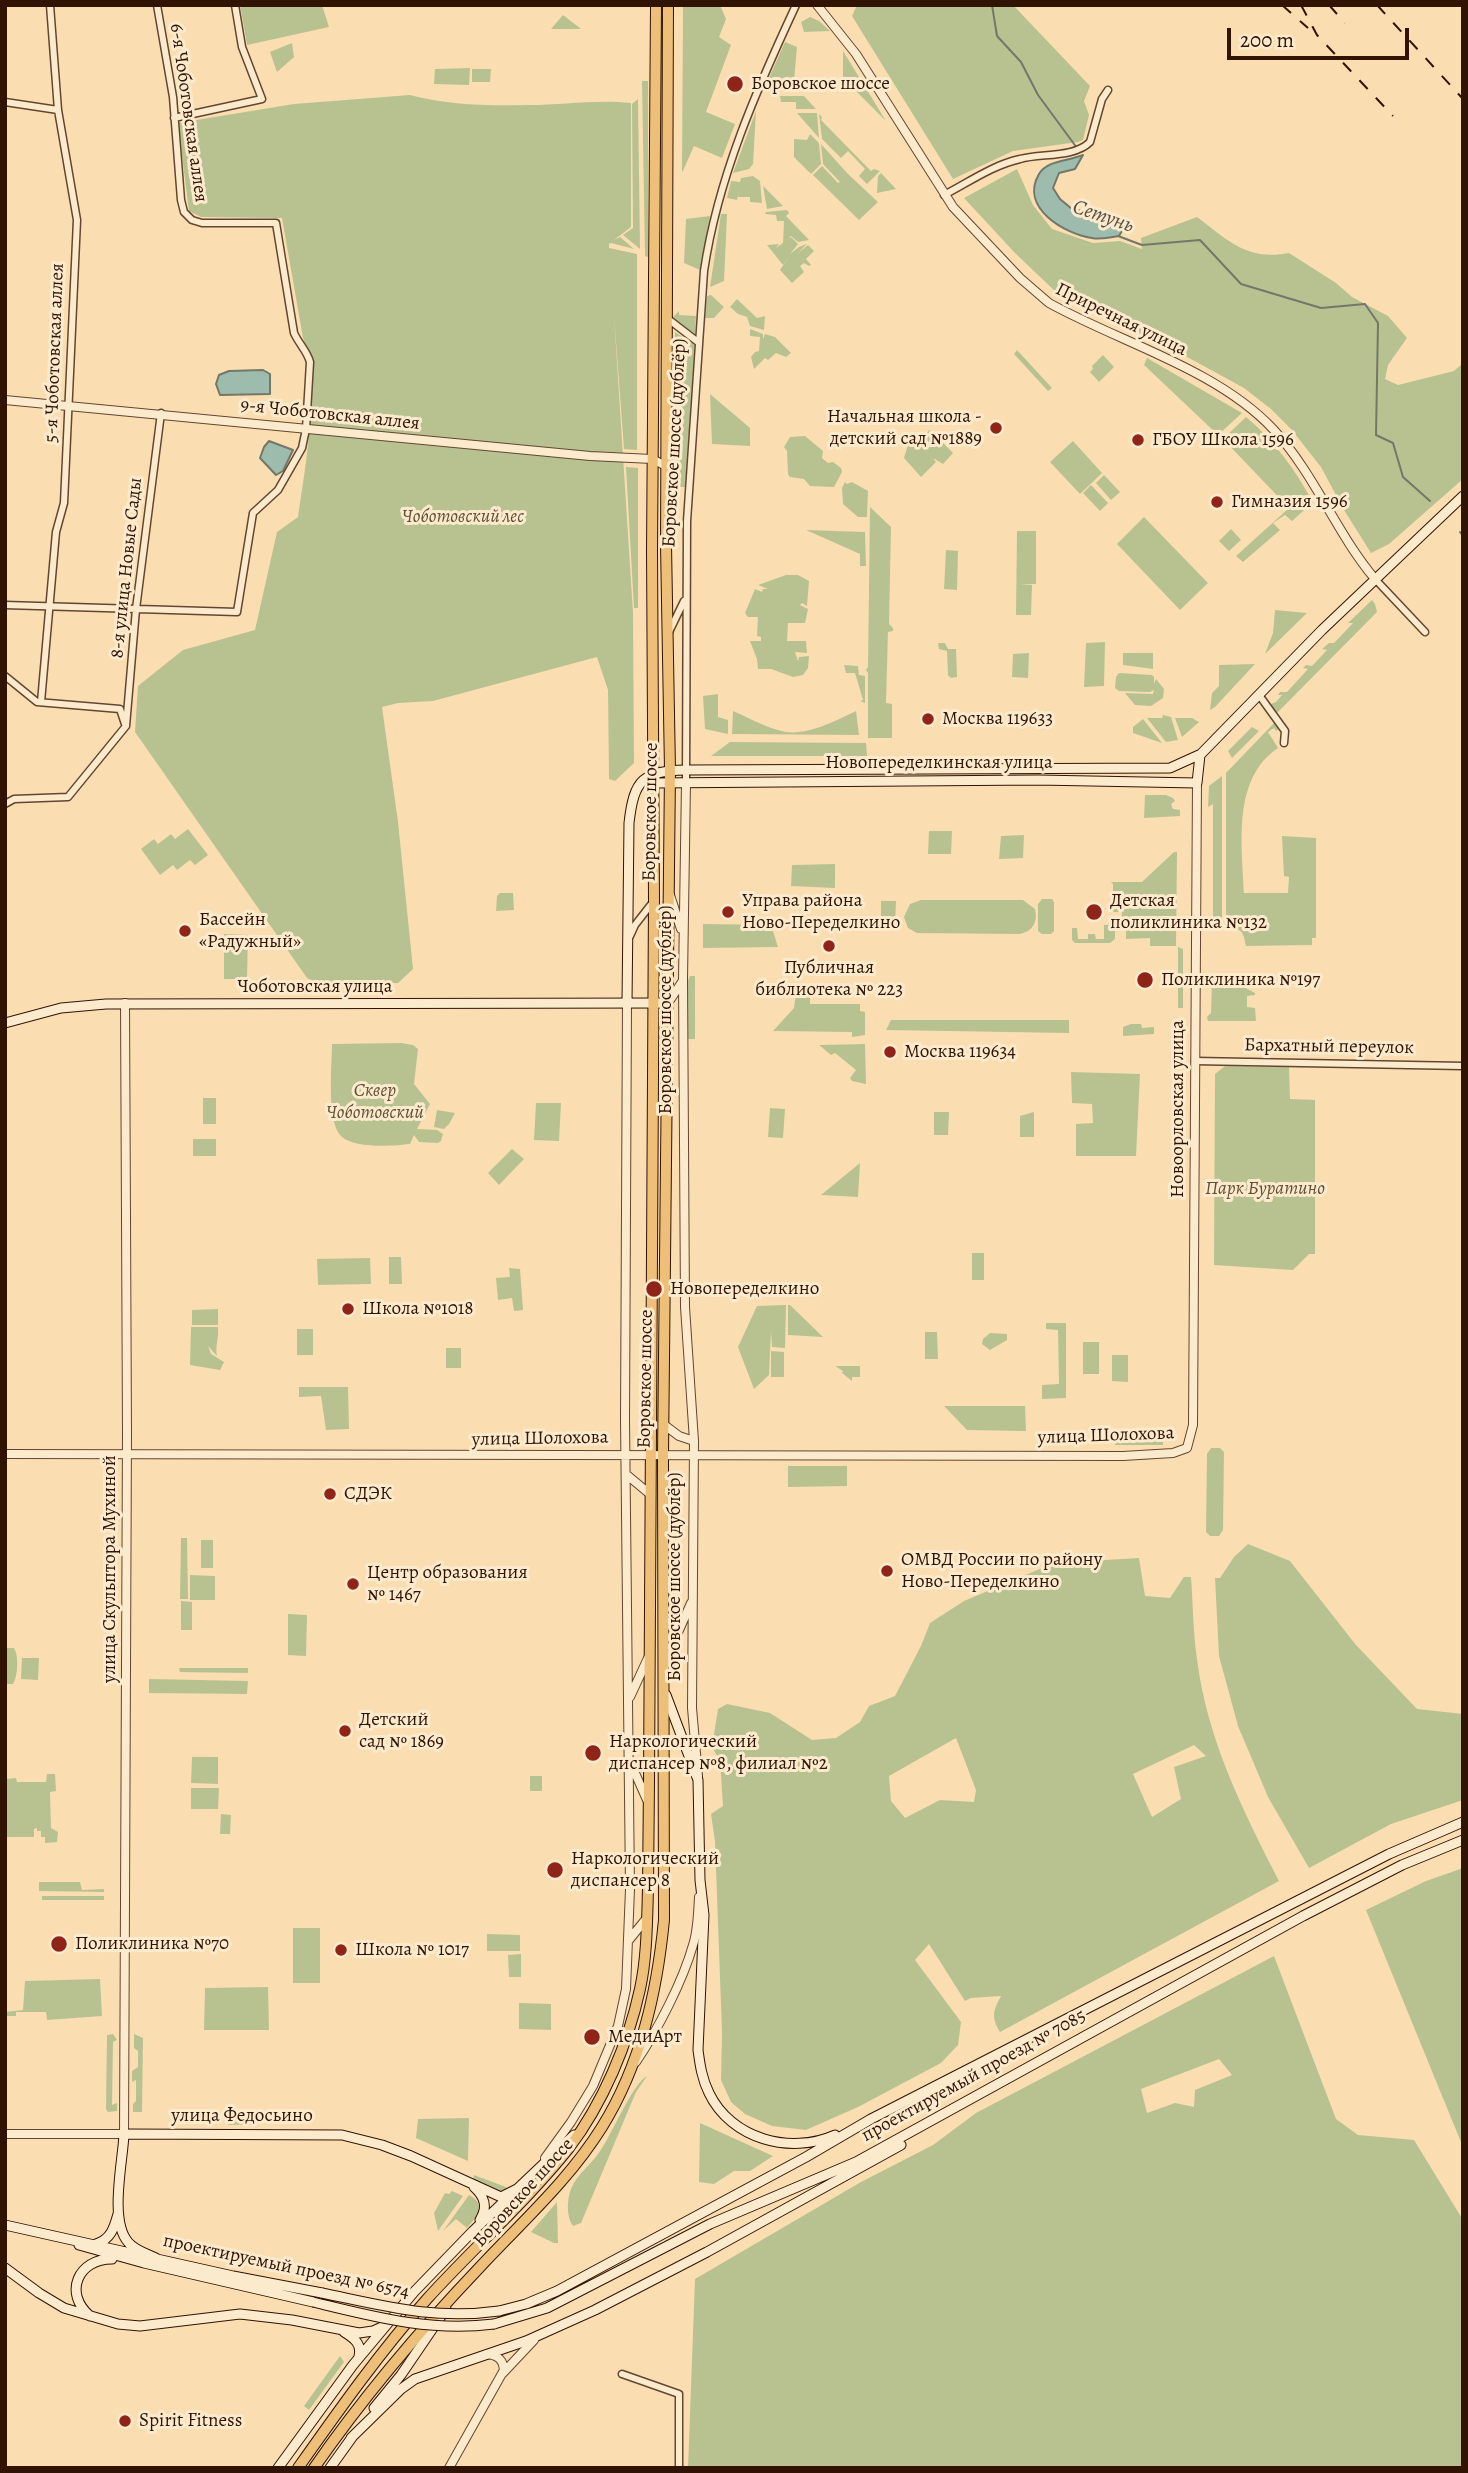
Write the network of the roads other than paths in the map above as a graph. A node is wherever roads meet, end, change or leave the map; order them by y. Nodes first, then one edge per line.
1 (50, 5) edge
2 (157, 5) edge
3 (235, 5) edge
4 (656, 5) edge
5 (668, 5) edge
6 (796, 5) edge
7 (817, 5) edge
8 (1108, 90) dead end
9 (5, 102) edge
10 (58, 110) junction
11 (174, 118) junction
12 (944, 195) junction
13 (668, 319) junction
14 (698, 342) junction
15 (5, 400) edge
16 (70, 404) junction
17 (160, 413) junction
18 (306, 429) junction
19 (652, 459) junction
20 (666, 466) junction
21 (1463, 496) edge
22 (1375, 579) junction
23 (686, 597) junction
24 (5, 605) edge
25 (48, 607) junction
26 (136, 609) junction
27 (1425, 632) dead end
28 (668, 634) junction
29 (5, 676) edge
30 (1259, 695) junction
31 (41, 702) junction
32 (126, 726) junction
33 (1284, 743) dead end
34 (1200, 755) junction
35 (686, 770) junction
36 (670, 771) junction
37 (654, 778) junction
38 (670, 782) junction
39 (685, 782) junction
40 (1197, 783) junction
41 (5, 803) edge
42 (667, 888) junction
43 (654, 901) junction
44 (684, 935) junction
45 (628, 943) junction
46 (683, 979) junction
47 (125, 1003) junction
48 (627, 1003) junction
49 (653, 1003) junction
50 (668, 1003) junction
51 (5, 1023) edge
52 (1195, 1061) junction
53 (1463, 1066) edge
54 (663, 1424) junction
55 (1192, 1436) joint
56 (694, 1441) junction
57 (5, 1454) edge
58 (626, 1454) junction
59 (693, 1454) junction
60 (126, 1455) junction
61 (650, 1455) junction
62 (663, 1455) junction
63 (627, 1475) junction
64 (651, 1496) junction
65 (693, 1598) junction
66 (650, 1655) junction
67 (662, 1668) junction
68 (662, 1683) junction
69 (628, 1700) junction
70 (629, 1754) junction
71 (698, 1780) junction
72 (649, 1807) junction
73 (1463, 1822) edge
74 (1463, 1840) edge
75 (700, 1880) junction
76 (647, 1916) junction
77 (629, 1940) junction
78 (629, 2074) junction
79 (973, 2095) junction
80 (589, 2118) junction
81 (871, 2119) junction
82 (5, 2134) edge
83 (124, 2134) junction
84 (539, 2166) junction
85 (470, 2184) junction
86 (517, 2189) junction
87 (118, 2212) junction
88 (5, 2225) edge
89 (473, 2231) junction
90 (68, 2240) junction
91 (96, 2244) junction
92 (156, 2258) junction
93 (126, 2259) junction
94 (480, 2266) junction
95 (5, 2268) edge
96 (499, 2311) joint
97 (92, 2317) junction
98 (494, 2324) joint
99 (386, 2325) junction
100 (343, 2331) junction
101 (544, 2333) junction
102 (486, 2354) junction
103 (358, 2359) junction
104 (504, 2372) junction
105 (622, 2374) dead end
106 (351, 2438) junction
107 (278, 2468) edge
108 (298, 2468) edge
109 (314, 2468) edge
110 (330, 2468) edge
111 (449, 2468) edge
112 (679, 2468) edge

1 - 10 street, 5-я Чоботовская аллея
2 - 11 street, 6-я Чоботовская аллея
3 - 11 street
4 - 19 main road, Боровское шоссе
5 - 13 main road, Боровское шоссе
6 - 14 street, Боровское шоссе (дублёр)
7 - 12 street, Приречная улица
8 - 12 street
9 - 10 street
10 - 16 street, 5-я Чоботовская аллея
11 - 18 street, 6-я Чоботовская аллея
12 - 22 street, Приречная улица
13 - 14 street
13 - 20 main road, Боровское шоссе
14 - 23 street, Боровское шоссе (дублёр)
15 - 16 street, 9-я Чоботовская аллея
16 - 17 street, 9-я Чоботовская аллея
16 - 25 street, 5-я Чоботовская аллея
17 - 18 street, 9-я Чоботовская аллея
17 - 26 street, 8-я улица Новые Сады
18 - 19 street, 9-я Чоботовская аллея
18 - 26 street
19 - 20 street
19 - 37 main road, Боровское шоссе
20 - 28 main road, Боровское шоссе
21 - 22 main road, Новопеределкинская улица
22 - 27 street
22 - 30 main road, Новопеределкинская улица
23 - 28 street
23 - 35 street, Боровское шоссе (дублёр)
24 - 25 street
25 - 26 street
25 - 31 street, 5-я Чоботовская аллея
26 - 32 street, 8-я улица Новые Сады
28 - 36 main road, Боровское шоссе
29 - 31 street
30 - 33 street
30 - 34 main road, Новопеределкинская улица
31 - 32 street
32 - 41 street
34 - 35 main road, Новопеределкинская улица
34 - 40 main road
35 - 36 main road, Новопеределкинская улица
35 - 39 street, Боровское шоссе (дублёр)
36 - 37 main road, Новопеределкинская улица
36 - 38 main road, Боровское шоссе
37 - 38 main road, Новопеределкинская улица
37 - 43 main road, Боровское шоссе
37 - 45 main road, Боровское шоссе (дублёр)
38 - 39 main road, Новопеределкинская улица
38 - 42 main road, Боровское шоссе
39 - 40 main road, Новопеределкинская улица
39 - 44 street, Боровское шоссе (дублёр)
40 - 52 street, Новоорловская улица
42 - 44 street
42 - 50 main road, Боровское шоссе
43 - 45 street
43 - 49 main road, Боровское шоссе
44 - 46 street, Боровское шоссе (дублёр)
45 - 48 main road, Боровское шоссе (дублёр)
46 - 50 street
46 - 56 street, Боровское шоссе (дублёр)
47 - 48 main road, Чоботовская улица
47 - 51 main road, Чоботовская улица
47 - 60 street, улица Скульптора Мухиной
48 - 49 main road, Чоботовская улица
48 - 58 street, Боровское шоссе (дублёр)
49 - 50 main road, Чоботовская улица
49 - 61 main road, Боровское шоссе
50 - 54 main road, Боровское шоссе
52 - 53 street, Бархатный переулок
52 - 55 street, Новоорловская улица
54 - 56 street
54 - 62 main road, Боровское шоссе
55 - 59 street, улица Шолохова
56 - 59 street, Боровское шоссе (дублёр)
57 - 60 street, улица Шолохова
58 - 60 street, улица Шолохова
58 - 61 street, улица Шолохова
58 - 63 street, Боровское шоссе (дублёр)
59 - 62 street, улица Шолохова
59 - 65 street, Боровское шоссе (дублёр)
60 - 83 street, улица Скульптора Мухиной
61 - 62 street, улица Шолохова
61 - 64 main road, Боровское шоссе
62 - 67 main road, Боровское шоссе
63 - 64 street
63 - 69 street, Боровское шоссе (дублёр)
64 - 66 main road, Боровское шоссе
65 - 67 street
65 - 71 street, Боровское шоссе (дублёр)
66 - 69 street
66 - 72 main road, Боровское шоссе
67 - 68 main road, Боровское шоссе
68 - 71 main road
68 - 78 main road, Боровское шоссе
69 - 70 street, Боровское шоссе (дублёр)
70 - 72 street
70 - 77 street, Боровское шоссе (дублёр)
71 - 75 main road
72 - 76 main road, Боровское шоссе
73 - 81 main road, проектируемый проезд № 7085
74 - 79 main road, проектируемый проезд № 7085
75 - 78 street
75 - 81 main road
76 - 77 street
76 - 80 main road, Боровское шоссе
77 - 84 street, Боровское шоссе (дублёр)
78 - 94 main road, Боровское шоссе
79 - 98 main road, проектируемый проезд № 7085
79 - 101 main road
80 - 84 main road
80 - 108 main road, Боровское шоссе
81 - 96 main road, проектируемый проезд № 7085
82 - 83 street, улица Федосьино
83 - 85 main road, улица Федосьино
83 - 87 main road
84 - 86 main road
85 - 86 main road, улица Федосьино
85 - 89 main road
86 - 89 main road
87 - 91 main road
87 - 92 main road
88 - 90 main road, проектируемый проезд № 6574
89 - 99 main road
90 - 91 main road, проектируемый проезд № 6574
90 - 93 main road, проектируемый проезд № 6574
91 - 92 main road, проектируемый проезд № 6574
92 - 96 main road, проектируемый проезд № 6574, bridge
93 - 97 main road
93 - 98 main road, проектируемый проезд № 6574, bridge
94 - 106 main road
94 - 109 main road, Боровское шоссе
95 - 97 main road
97 - 100 main road
99 - 100 main road
99 - 103 main road
100 - 103 main road
101 - 102 main road
101 - 104 street
102 - 104 street
102 - 106 main road
103 - 107 main road
104 - 111 street
105 - 112 street
106 - 110 main road

